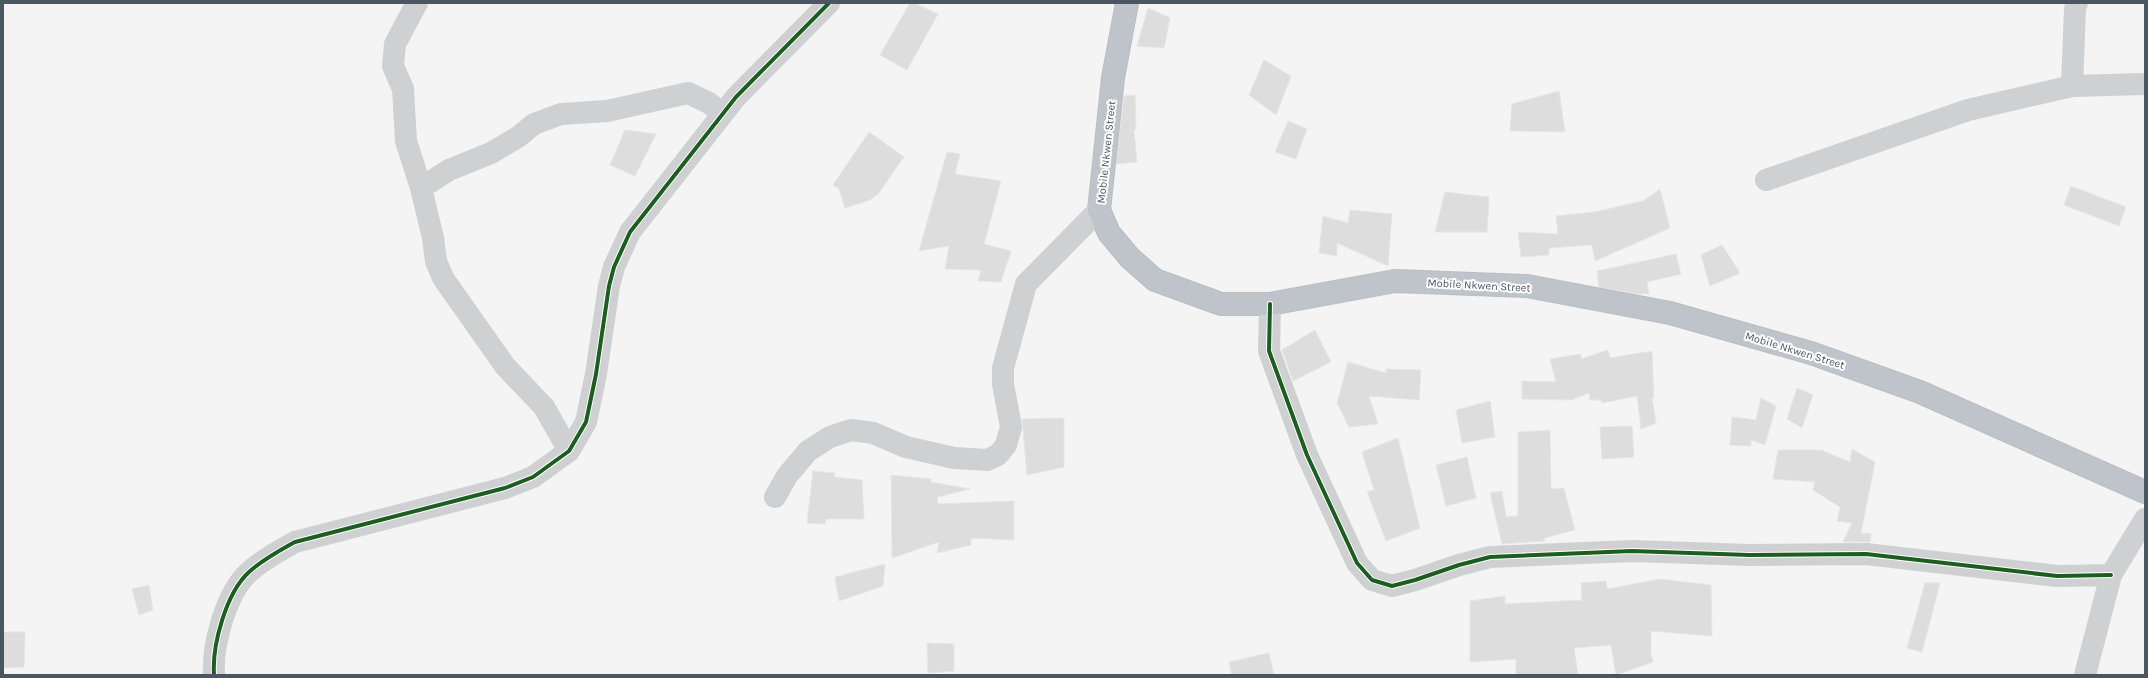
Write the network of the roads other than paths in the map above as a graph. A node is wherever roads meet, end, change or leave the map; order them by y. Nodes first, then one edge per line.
1 (417, 3) edge
2 (829, 3) edge
3 (1127, 3) edge
4 (2077, 3) edge
5 (2145, 84) edge
6 (2072, 86) junction
7 (722, 113) junction
8 (1766, 180) dead end
9 (421, 188) junction
10 (1100, 210) junction
11 (1270, 304) junction
12 (569, 451) junction
13 (2145, 492) edge
14 (775, 497) dead end
15 (2145, 519) edge
16 (2111, 575) junction
17 (214, 675) edge
18 (2084, 675) edge

1 - 9 street
2 - 7 street
3 - 10 highway, Mobile Nkwen Street
4 - 6 street
5 - 6 street
6 - 8 street
7 - 9 street
7 - 12 street
9 - 12 street
10 - 11 highway, Mobile Nkwen Street
10 - 14 street
11 - 13 highway, Mobile Nkwen Street
11 - 16 street
12 - 17 street
15 - 16 street
16 - 18 street

